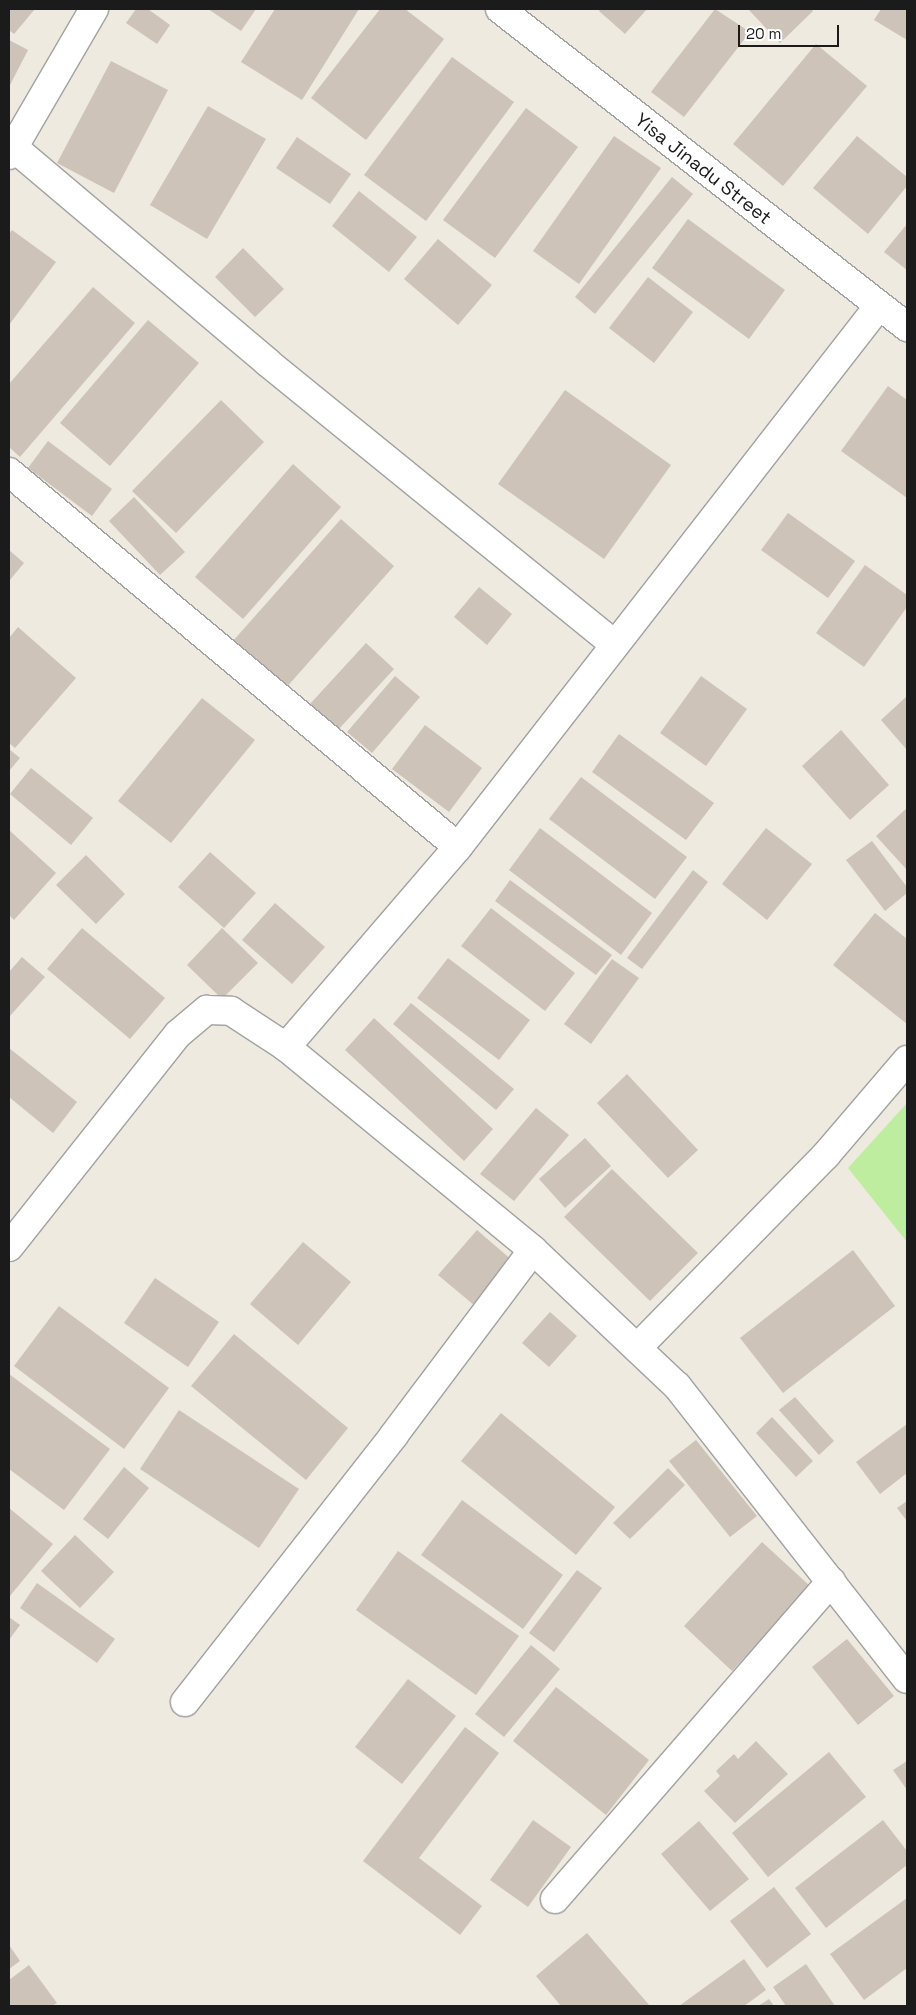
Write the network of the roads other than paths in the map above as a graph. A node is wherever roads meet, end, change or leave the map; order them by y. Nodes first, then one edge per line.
1 (94, 9) edge
2 (500, 9) edge
3 (11, 151) edge
4 (878, 307) junction
5 (907, 327) edge
6 (9, 472) edge
7 (614, 644) junction
8 (458, 847) junction
9 (286, 1047) junction
10 (907, 1060) edge
11 (9, 1247) edge
12 (533, 1250) junction
13 (637, 1348) junction
14 (831, 1581) junction
15 (907, 1679) edge
16 (185, 1702) dead end
17 (555, 1899) dead end

1 - 3 street
2 - 4 street, Yisa Jinadu Street
3 - 7 street
4 - 5 street, Yisa Jinadu Street
4 - 7 street
6 - 8 street
7 - 8 street
8 - 9 street
9 - 11 street
9 - 12 street
10 - 13 street
12 - 13 street
12 - 16 street
13 - 14 street
14 - 15 street
14 - 17 street

